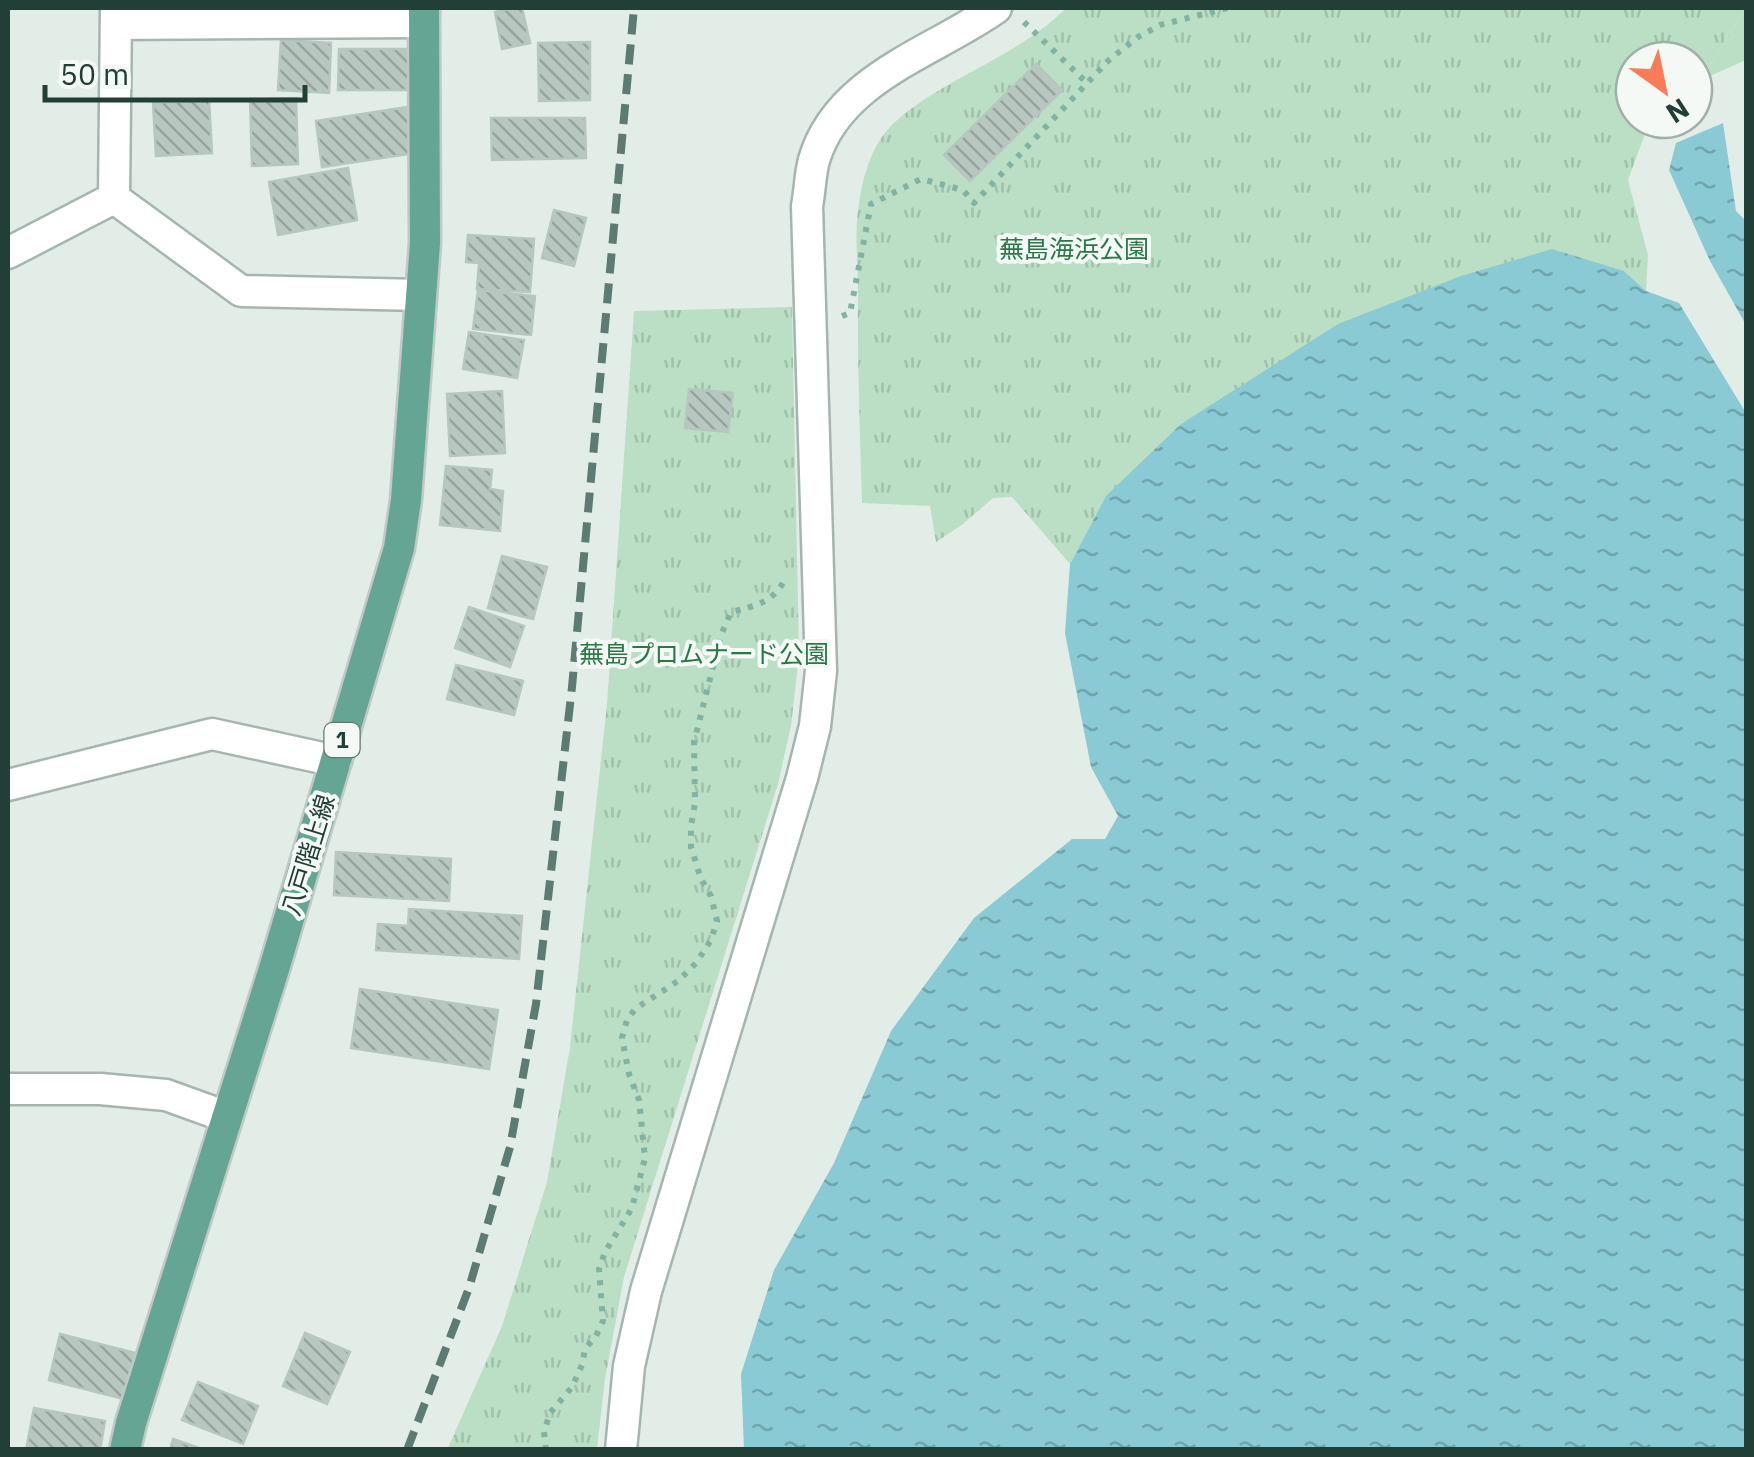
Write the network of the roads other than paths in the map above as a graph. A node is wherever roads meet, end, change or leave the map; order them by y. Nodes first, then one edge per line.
1 (996, 8) edge
2 (424, 15) edge
3 (116, 16) edge
4 (114, 198) junction
5 (8, 253) edge
6 (421, 295) junction
7 (336, 761) junction
8 (8, 785) edge
9 (8, 1089) edge
10 (227, 1117) junction
11 (125, 1450) edge
12 (621, 1450) edge

1 - 12 street
2 - 3 street
2 - 6 main road, 八戸階上線 / 1
3 - 4 street
4 - 5 street
4 - 6 street
6 - 7 main road, 八戸階上線 / 1
7 - 8 street
7 - 10 main road, 八戸階上線 / 1
9 - 10 street
10 - 11 main road, 八戸階上線 / 1

